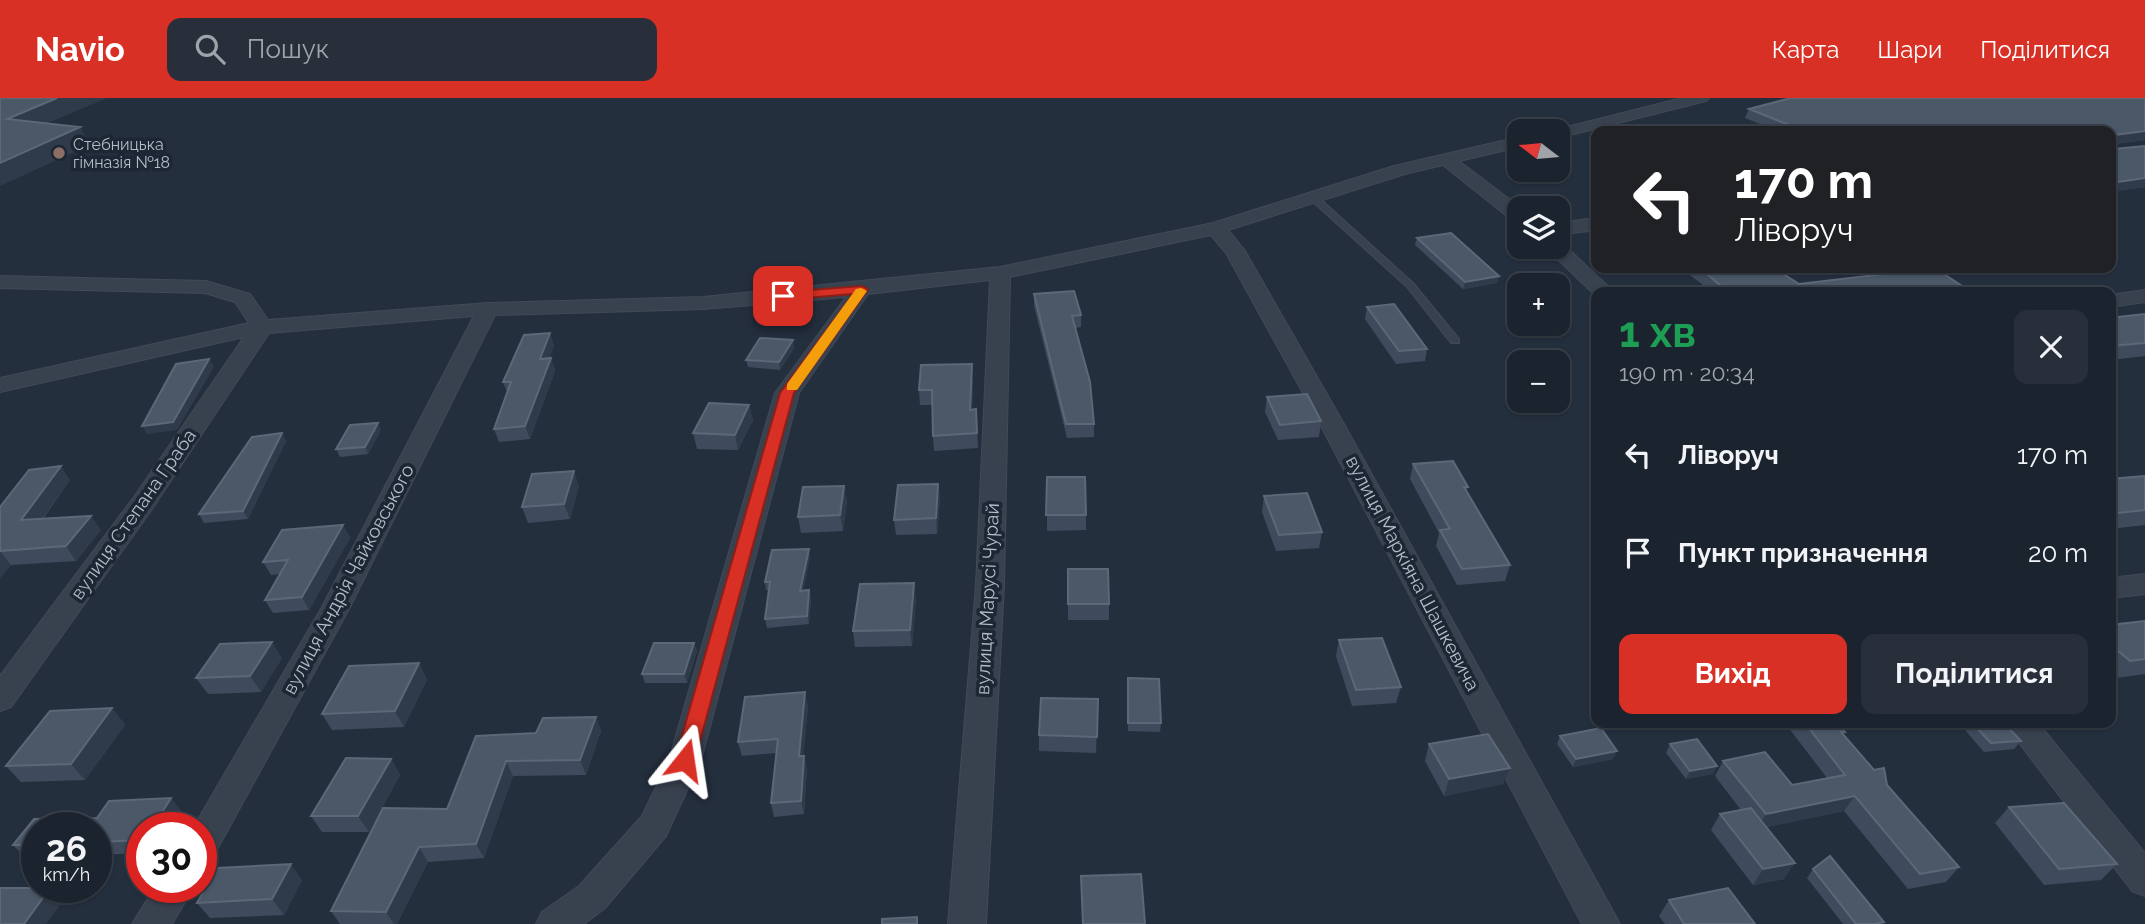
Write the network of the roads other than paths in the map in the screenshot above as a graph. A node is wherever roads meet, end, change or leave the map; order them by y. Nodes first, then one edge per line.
1 (1701, 98) edge
2 (1570, 130) edge
3 (1507, 145) edge
4 (1447, 160) junction
5 (1315, 199) junction
6 (1507, 207) edge
7 (1591, 224) edge
8 (1570, 227) edge
9 (1216, 228) junction
10 (1568, 259) edge
11 (1000, 274) junction
12 (0, 282) edge
13 (1599, 287) edge
14 (862, 289) junction
15 (2145, 296) edge
16 (2116, 300) edge
17 (488, 309) junction
18 (262, 327) junction
19 (1455, 341) dead end
20 (2, 387) edge
21 (2145, 584) edge
22 (2116, 587) edge
23 (0, 699) edge
24 (2024, 728) edge
25 (217, 818) edge
26 (2145, 880) edge
27 (165, 903) edge
28 (151, 924) edge
29 (555, 924) edge
30 (967, 924) edge
31 (1601, 924) edge

1 - 2 street
3 - 4 street
4 - 5 street
4 - 6 street
5 - 9 street
5 - 19 lane
7 - 8 street
9 - 11 street
9 - 31 street, вулиця Маркіяна Шашкевича
10 - 13 street
11 - 14 street
11 - 30 street, вулиця Марусі Чурай
12 - 18 street
14 - 17 street
14 - 29 street
15 - 16 street
17 - 18 street
17 - 25 street, вулиця Андрія Чайковського
18 - 20 street
18 - 23 street, вулиця Степана Граба
21 - 22 street
24 - 26 street
27 - 28 street

